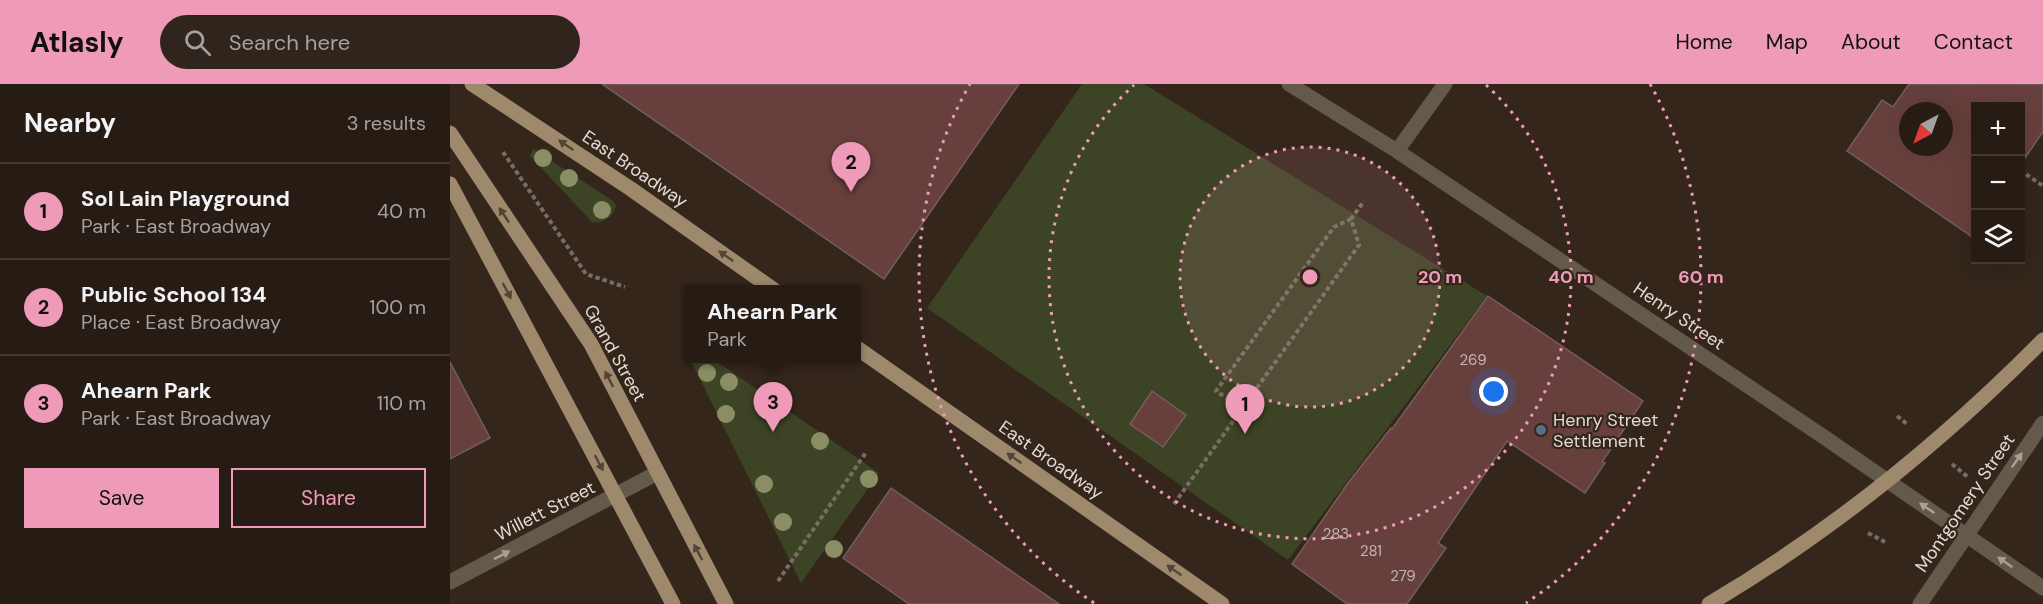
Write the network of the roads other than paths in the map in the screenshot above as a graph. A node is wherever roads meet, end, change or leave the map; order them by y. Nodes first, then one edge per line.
1 (472, 84) edge
2 (1289, 84) edge
3 (1445, 84) edge
4 (450, 133) edge
5 (1397, 151) junction
6 (450, 184) edge
7 (767, 285) edge
8 (2043, 340) edge
9 (861, 351) edge
10 (2043, 423) edge
11 (657, 473) junction
12 (1887, 480) junction
13 (616, 496) junction
14 (1967, 535) junction
15 (450, 582) edge
16 (2043, 588) edge
17 (673, 604) edge
18 (726, 604) edge
19 (1222, 604) edge
20 (1708, 604) edge
21 (1920, 604) edge

7 -> 1 main road, East Broadway
2 - 5 street, Henry Street
3 - 5 street
11 -> 4 main road, Grand Street
5 - 12 street, Henry Street
6 -> 13 main road
8 - 12 main road
19 -> 9 main road, East Broadway
14 -> 10 street, Montgomery Street
11 - 13 street, Willett Street
18 -> 11 main road, Grand Street
14 -> 12 street, Henry Street
12 - 20 main road
15 -> 13 street, Willett Street
13 - 17 main road
16 -> 14 street, Henry Street
14 - 21 street, Montgomery Street

